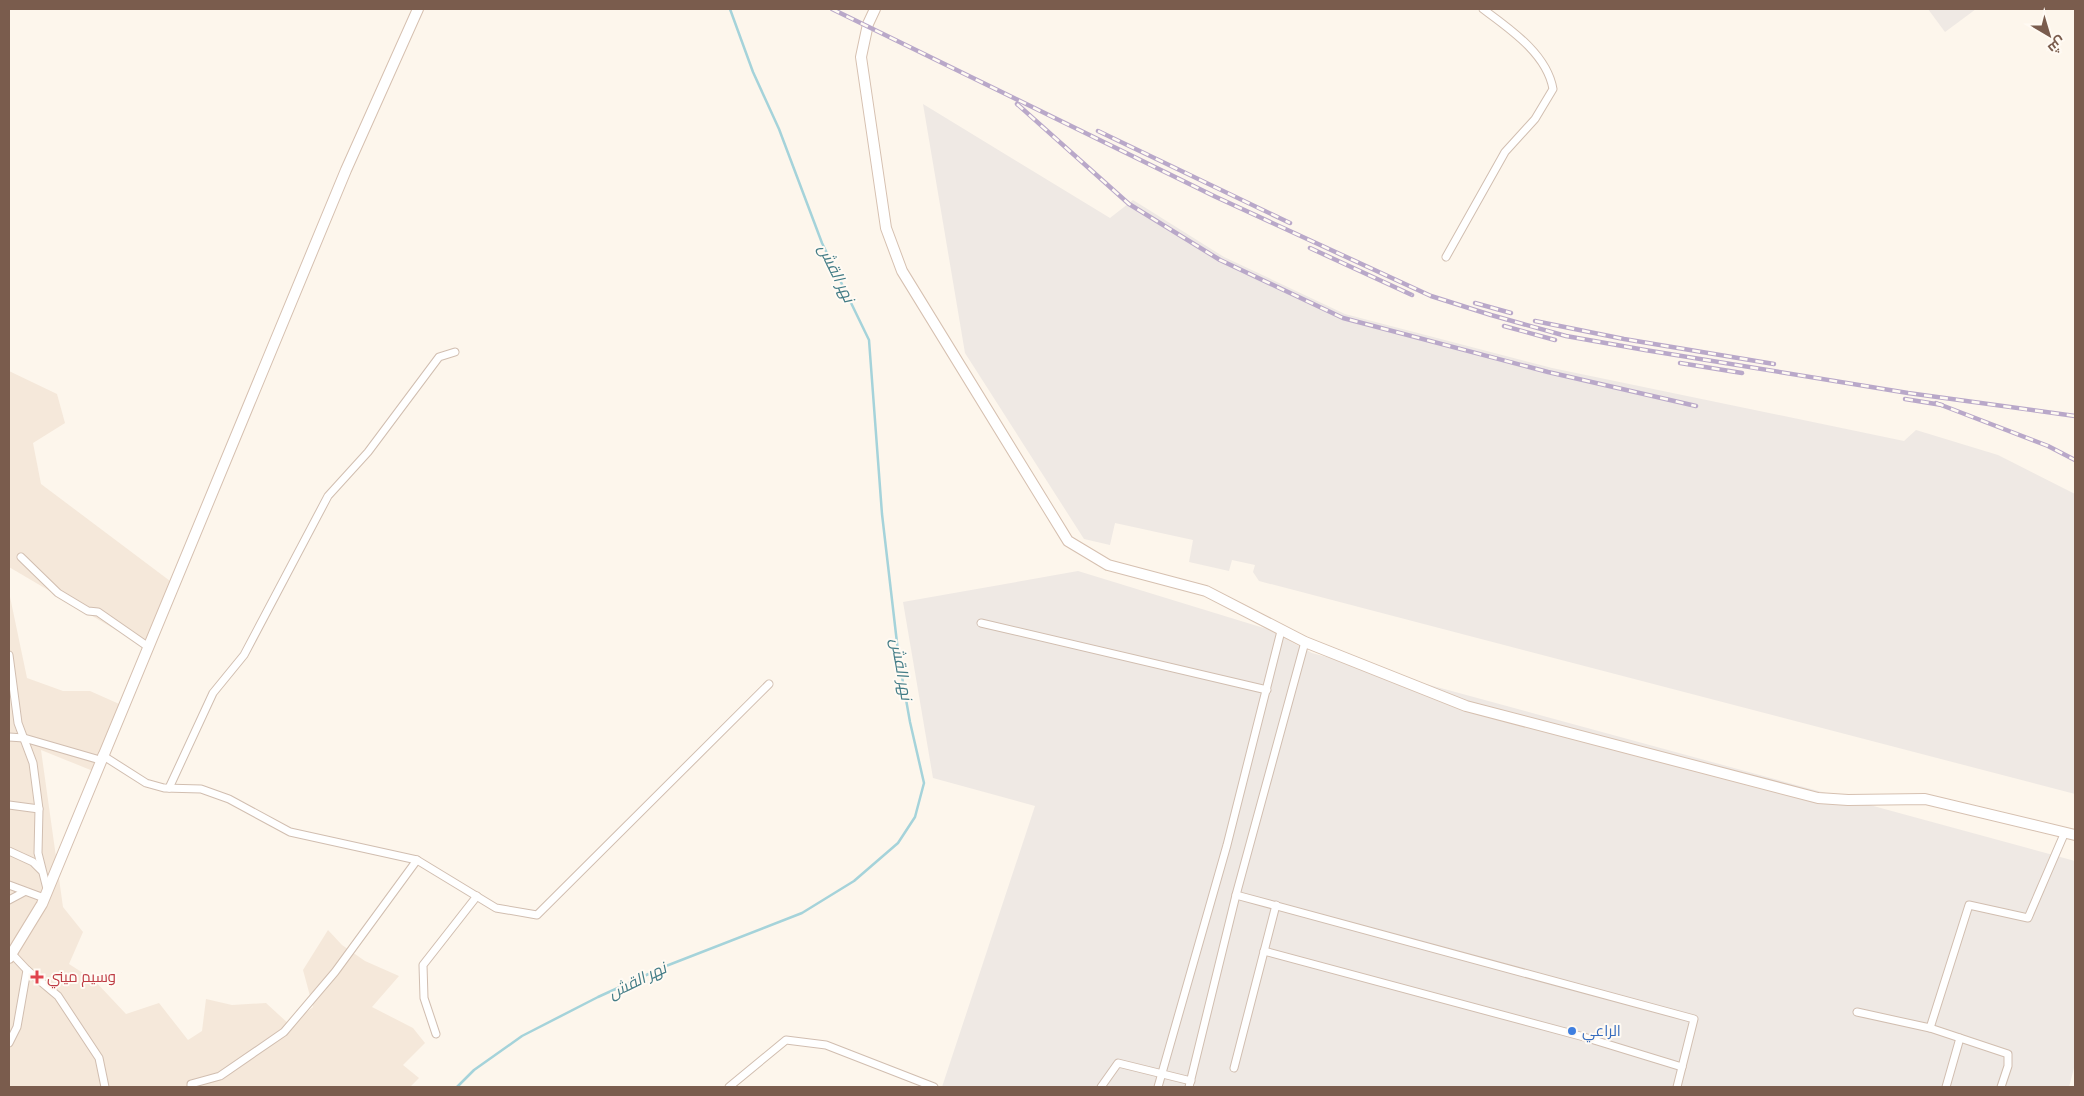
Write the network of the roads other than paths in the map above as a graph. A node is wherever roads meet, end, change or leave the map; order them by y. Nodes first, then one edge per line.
1 (418, 9) edge
2 (875, 9) edge
3 (1483, 9) edge
4 (1446, 257) dead end
5 (455, 352) dead end
6 (21, 557) dead end
7 (981, 622) dead end
8 (1281, 631) junction
9 (1305, 642) junction
10 (147, 646) junction
11 (9, 655) edge
12 (770, 684) dead end
13 (1267, 690) junction
14 (9, 737) edge
15 (24, 738) junction
16 (101, 758) junction
17 (169, 788) junction
18 (9, 805) edge
19 (39, 809) junction
20 (2070, 833) edge
21 (9, 851) edge
22 (417, 860) junction
23 (41, 870) junction
24 (9, 885) edge
25 (24, 892) junction
26 (46, 894) junction
27 (1236, 894) junction
28 (477, 896) junction
29 (9, 900) edge
30 (1276, 905) junction
31 (1264, 951) junction
32 (11, 956) edge
33 (27, 970) junction
34 (1857, 1012) dead end
35 (1930, 1028) junction
36 (436, 1034) dead end
37 (1960, 1038) junction
38 (9, 1043) edge
39 (1682, 1067) junction
40 (1234, 1068) dead end
41 (1161, 1074) junction
42 (1190, 1084) edge
43 (106, 1087) edge
44 (191, 1087) edge
45 (729, 1087) edge
46 (934, 1087) edge
47 (1101, 1087) edge
48 (1158, 1087) edge
49 (1677, 1087) edge
50 (1946, 1087) edge
51 (2001, 1087) edge

1 - 10 street
2 - 8 street
3 - 4 street
5 - 17 street
6 - 10 street
7 - 13 street
8 - 9 street
8 - 13 street
9 - 20 street
9 - 27 street
10 - 16 street
11 - 15 street
12 - 28 street
13 - 41 street
14 - 15 street
15 - 16 street
15 - 19 street
16 - 17 street
16 - 26 street
17 - 22 street
18 - 19 street
19 - 23 street
20 - 35 street
21 - 23 street
22 - 28 street
22 - 44 street
23 - 26 street
24 - 25 street
25 - 26 street
25 - 29 street
26 - 32 street
27 - 30 street
27 - 42 street
28 - 36 street
30 - 31 street
30 - 39 street
31 - 39 street
31 - 40 street
32 - 33 street
33 - 38 street
33 - 43 street
34 - 35 street
35 - 37 street
37 - 50 street
37 - 51 street
39 - 49 street
41 - 42 street
41 - 47 street
41 - 48 street
45 - 46 street

